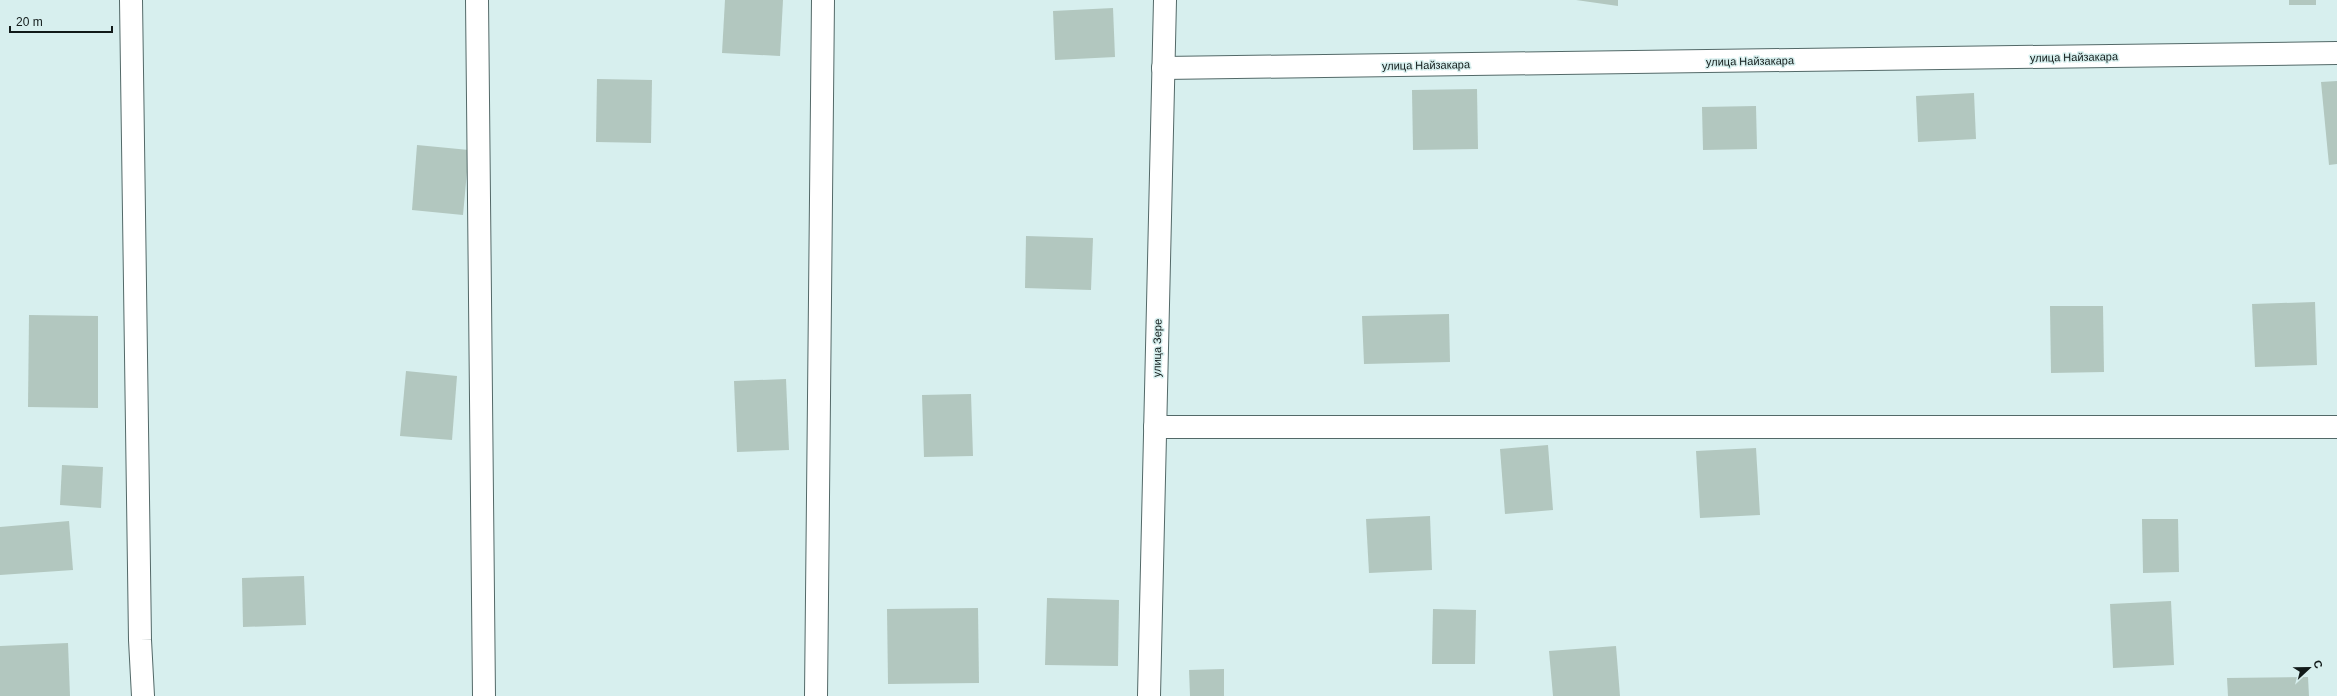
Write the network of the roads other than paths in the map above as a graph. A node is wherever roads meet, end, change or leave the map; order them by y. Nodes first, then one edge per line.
1 (132, 0) edge
2 (477, 0) edge
3 (823, 0) edge
4 (1165, 0) edge
5 (2337, 53) edge
6 (1163, 68) junction
7 (1155, 427) junction
8 (2337, 427) edge
9 (143, 696) edge
10 (484, 696) edge
11 (816, 696) edge
12 (1149, 696) edge

1 - 9 street
2 - 10 street
3 - 11 street
4 - 6 street, улица Зере
5 - 6 street, улица Найзакара
6 - 7 street, улица Зере
7 - 8 street
7 - 12 street, улица Зере

